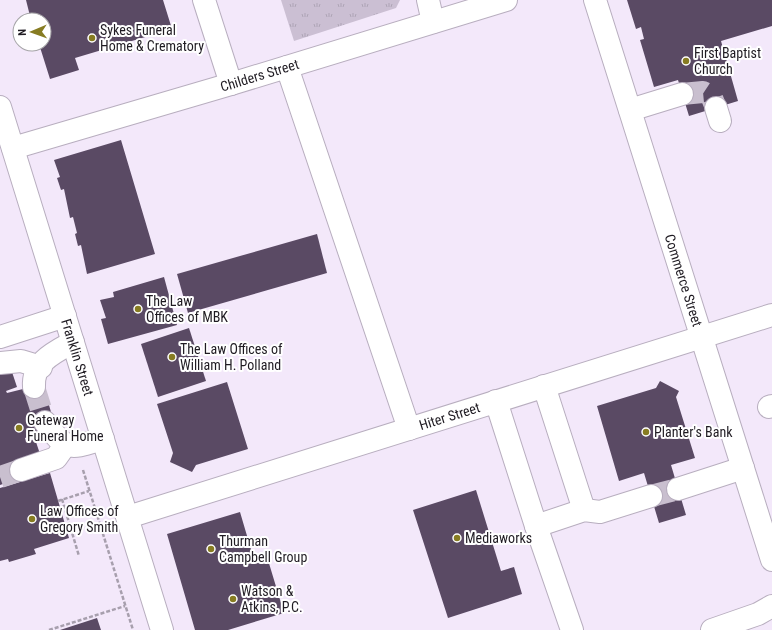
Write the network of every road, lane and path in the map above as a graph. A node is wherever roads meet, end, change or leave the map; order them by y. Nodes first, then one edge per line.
1 (204, 0) edge
2 (428, 0) edge
3 (506, 0) edge
4 (595, 0) edge
5 (433, 22) junction
6 (287, 67) junction
7 (231, 84) junction
8 (682, 94) tunnel mouth
9 (0, 107) edge
10 (630, 110) junction
11 (13, 148) junction
12 (772, 315) edge
13 (65, 316) junction
14 (0, 337) edge
15 (702, 337) junction
16 (73, 342) junction
17 (0, 363) edge
18 (544, 386) junction
19 (496, 401) junction
20 (45, 422) tunnel mouth
21 (409, 429) junction
22 (103, 439) junction
23 (66, 444) junction
24 (743, 468) junction
25 (21, 470) tunnel mouth
26 (678, 489) tunnel mouth
27 (89, 491) dead end
28 (651, 496) tunnel mouth
29 (62, 499) junction
30 (58, 501) dead end
31 (764, 504) edge
32 (592, 510) junction
33 (128, 517) junction
34 (536, 526) junction
35 (79, 556) dead end
36 (772, 560) edge
37 (125, 606) dead end
38 (772, 606) edge
39 (49, 630) edge
40 (162, 630) edge
41 (572, 630) edge
42 (712, 630) edge

1 - 7 street
2 - 5 street
3 - 5 street, Childers Street
4 - 10 street, Commerce Street
5 - 6 street, Childers Street
6 - 7 street, Childers Street
6 - 21 street
7 - 11 street, Childers Street
8 - 10 street
9 - 11 street, Franklin Street
10 - 15 street, Commerce Street
11 - 13 street, Franklin Street
12 - 15 street, Hiter Street
13 - 14 street
13 - 16 street, Franklin Street
15 - 18 street, Hiter Street
15 - 24 street, Commerce Street
16 - 17 street
16 - 22 street, Franklin Street
18 - 19 street, Hiter Street
18 - 32 street
19 - 21 street, Hiter Street
19 - 34 street
20 - 23 street
21 - 33 street, Hiter Street
22 - 23 street
22 - 33 street, Franklin Street
23 - 25 street
24 - 26 street
24 - 31 street, Commerce Street
27 - 29 path
28 - 32 street
29 - 30 path
29 - 35 path
31 - 36 street, Commerce Street
32 - 34 street
33 - 40 street, Franklin Street
34 - 41 street
37 - 39 path
38 - 42 street

